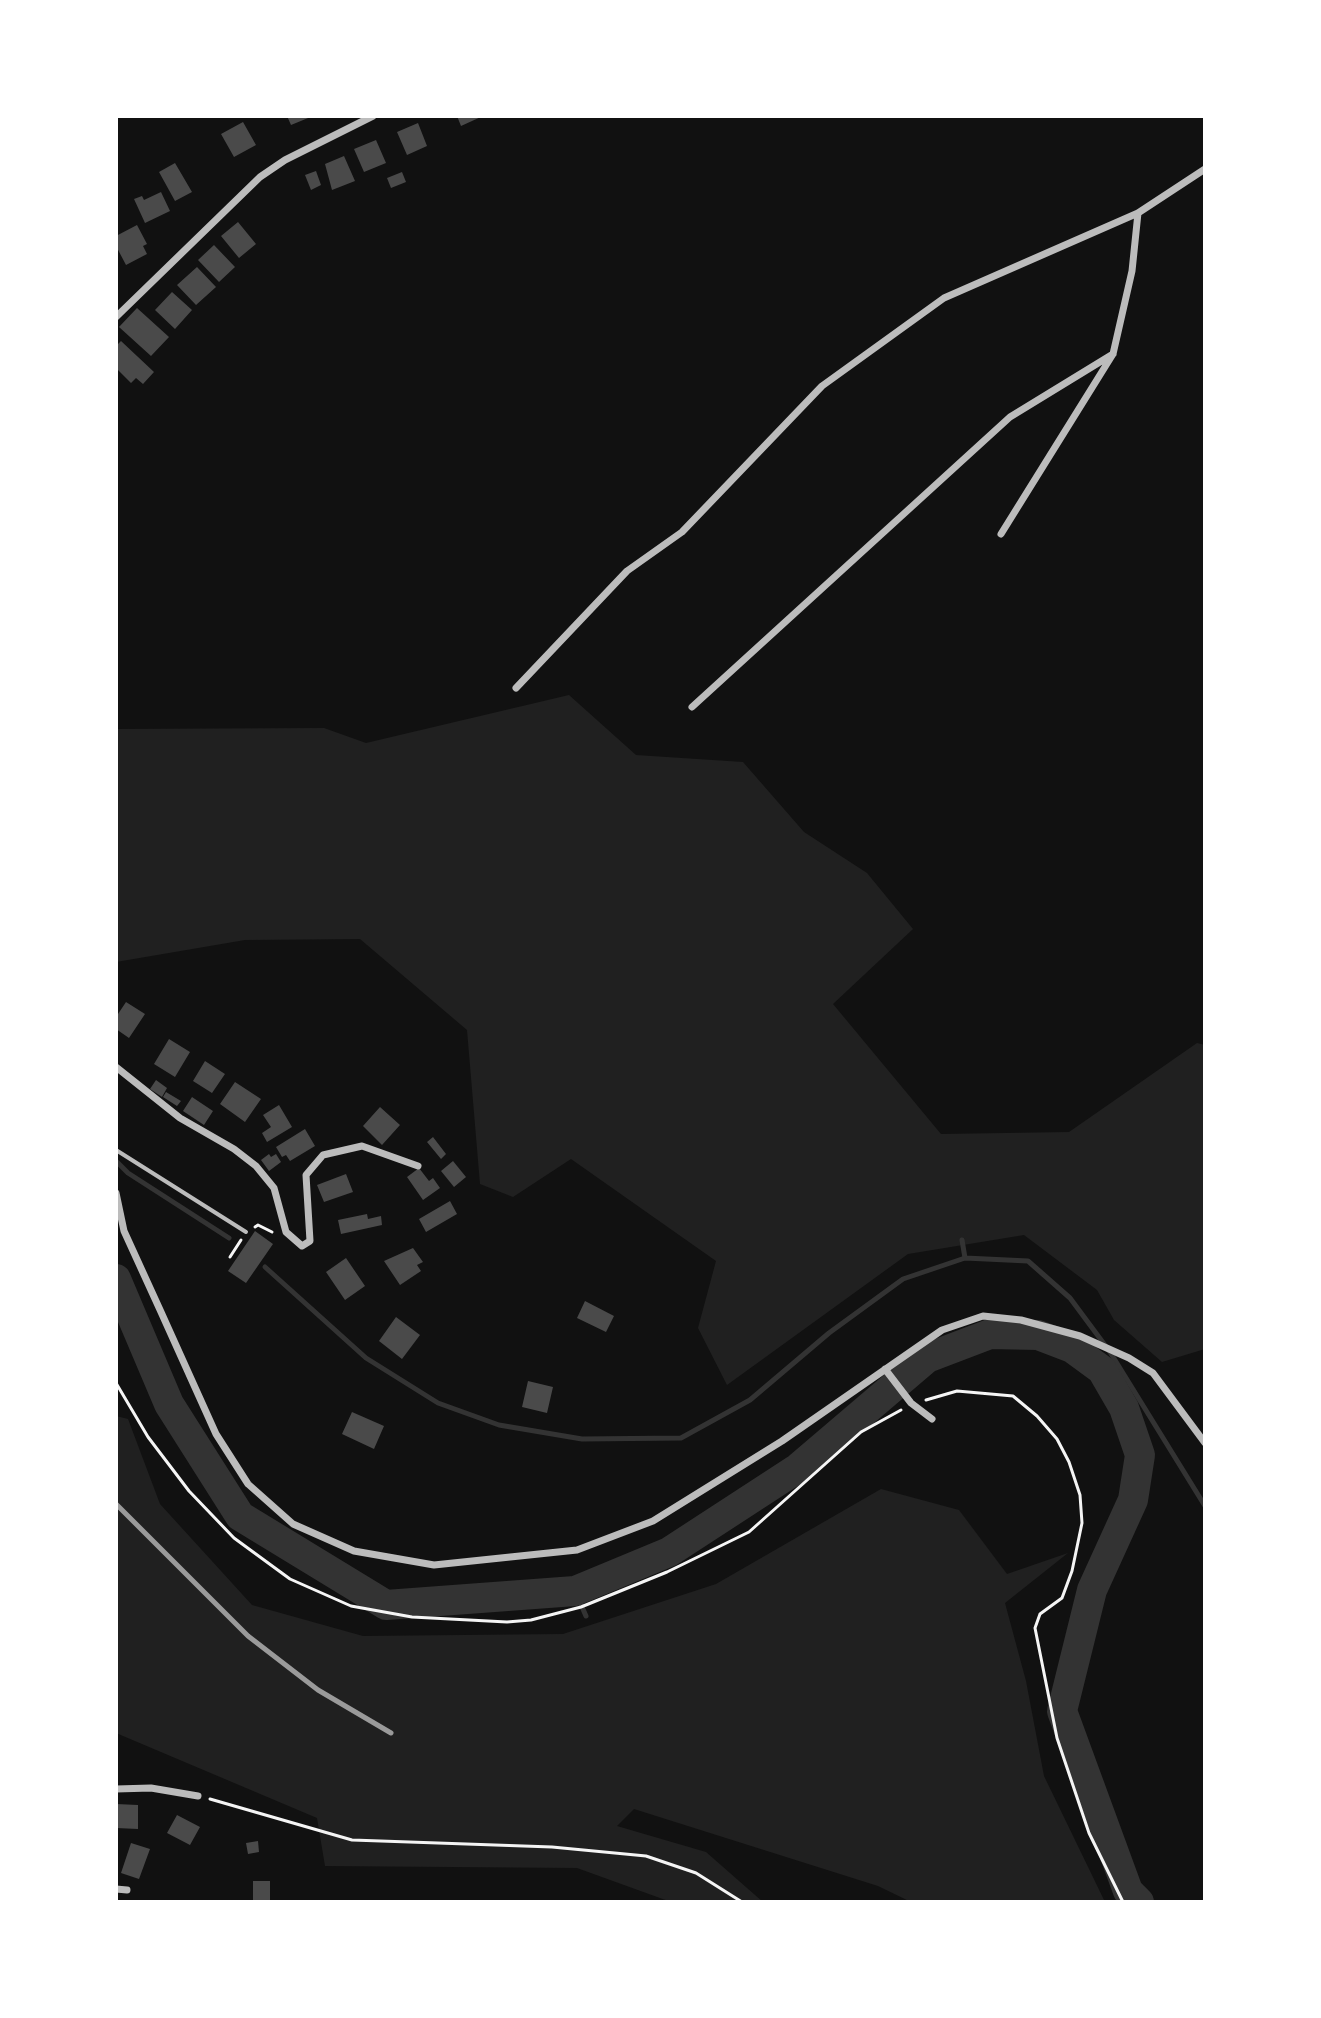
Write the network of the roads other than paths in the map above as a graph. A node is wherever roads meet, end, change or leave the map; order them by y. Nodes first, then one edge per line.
1 (373, 116) edge
2 (1205, 169) edge
3 (1138, 213) junction
4 (116, 317) edge
5 (1113, 354) junction
6 (1001, 534) dead end
7 (516, 688) dead end
8 (692, 707) dead end
9 (116, 1067) edge
10 (116, 1150) edge
11 (418, 1166) dead end
12 (116, 1193) edge
13 (120, 1232) edge
14 (246, 1232) road end
15 (885, 1369) junction
16 (932, 1419) dead end
17 (1205, 1443) edge
18 (116, 1789) edge
19 (198, 1796) road end
20 (116, 1889) edge
21 (127, 1890) dead end

1 - 4 street
2 - 3 street
3 - 5 street
3 - 7 street
5 - 6 street
5 - 8 street
9 - 11 street
10 - 14 lane
12 - 13 street
13 - 15 street
15 - 16 street
15 - 17 street
18 - 19 street
20 - 21 street

